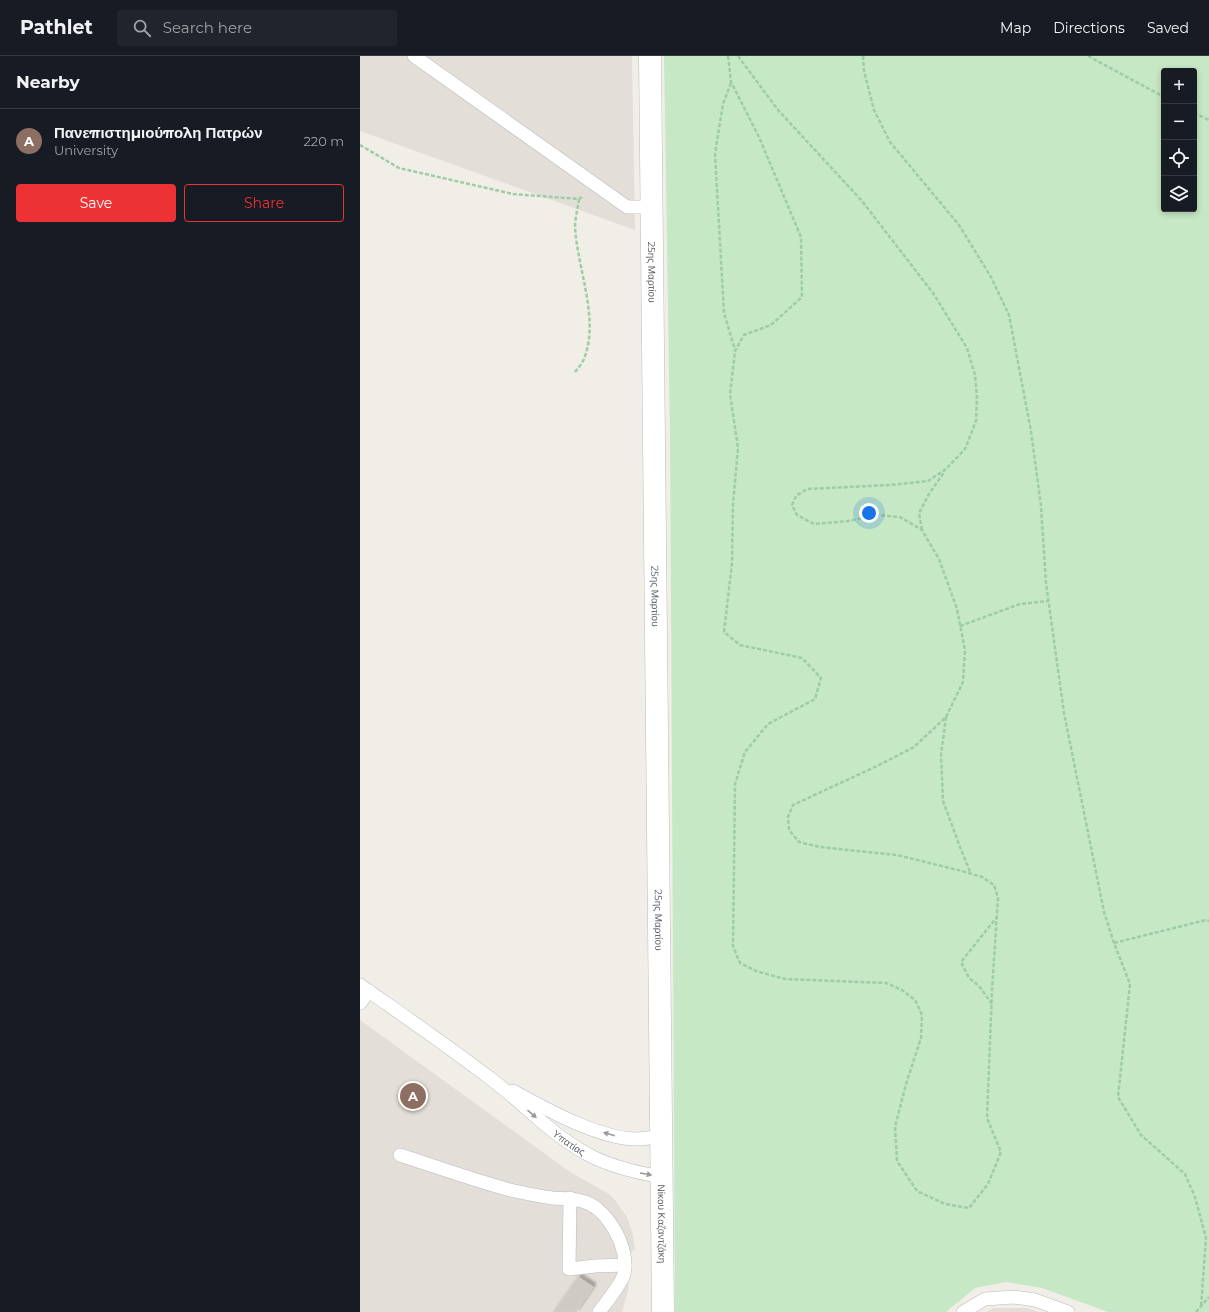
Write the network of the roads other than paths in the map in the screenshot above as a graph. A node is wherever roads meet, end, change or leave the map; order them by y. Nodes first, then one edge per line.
1 (414, 56) edge
2 (650, 56) edge
3 (652, 206) junction
4 (365, 988) edge
5 (360, 1003) edge
6 (492, 1080) junction
7 (661, 1136) junction
8 (400, 1155) dead end
9 (662, 1177) junction
10 (570, 1198) junction
11 (625, 1265) junction
12 (599, 1312) edge
13 (663, 1312) edge
14 (963, 1312) edge
15 (1068, 1312) edge

1 - 3 lane
2 - 3 street, 25ης Μαρτίου
3 - 7 street, 25ης Μαρτίου
4 - 5 lane
4 - 6 lane, Υπατίας
7 -> 6 lane, Υπατίας
6 -> 9 lane, Υπατίας
7 - 9 street, Νίκου Καζαντζάκη
8 - 10 lane
9 - 13 street, Νίκου Καζαντζάκη
10 - 11 lane
10 - 11 lane
11 - 12 lane
14 - 15 lane

